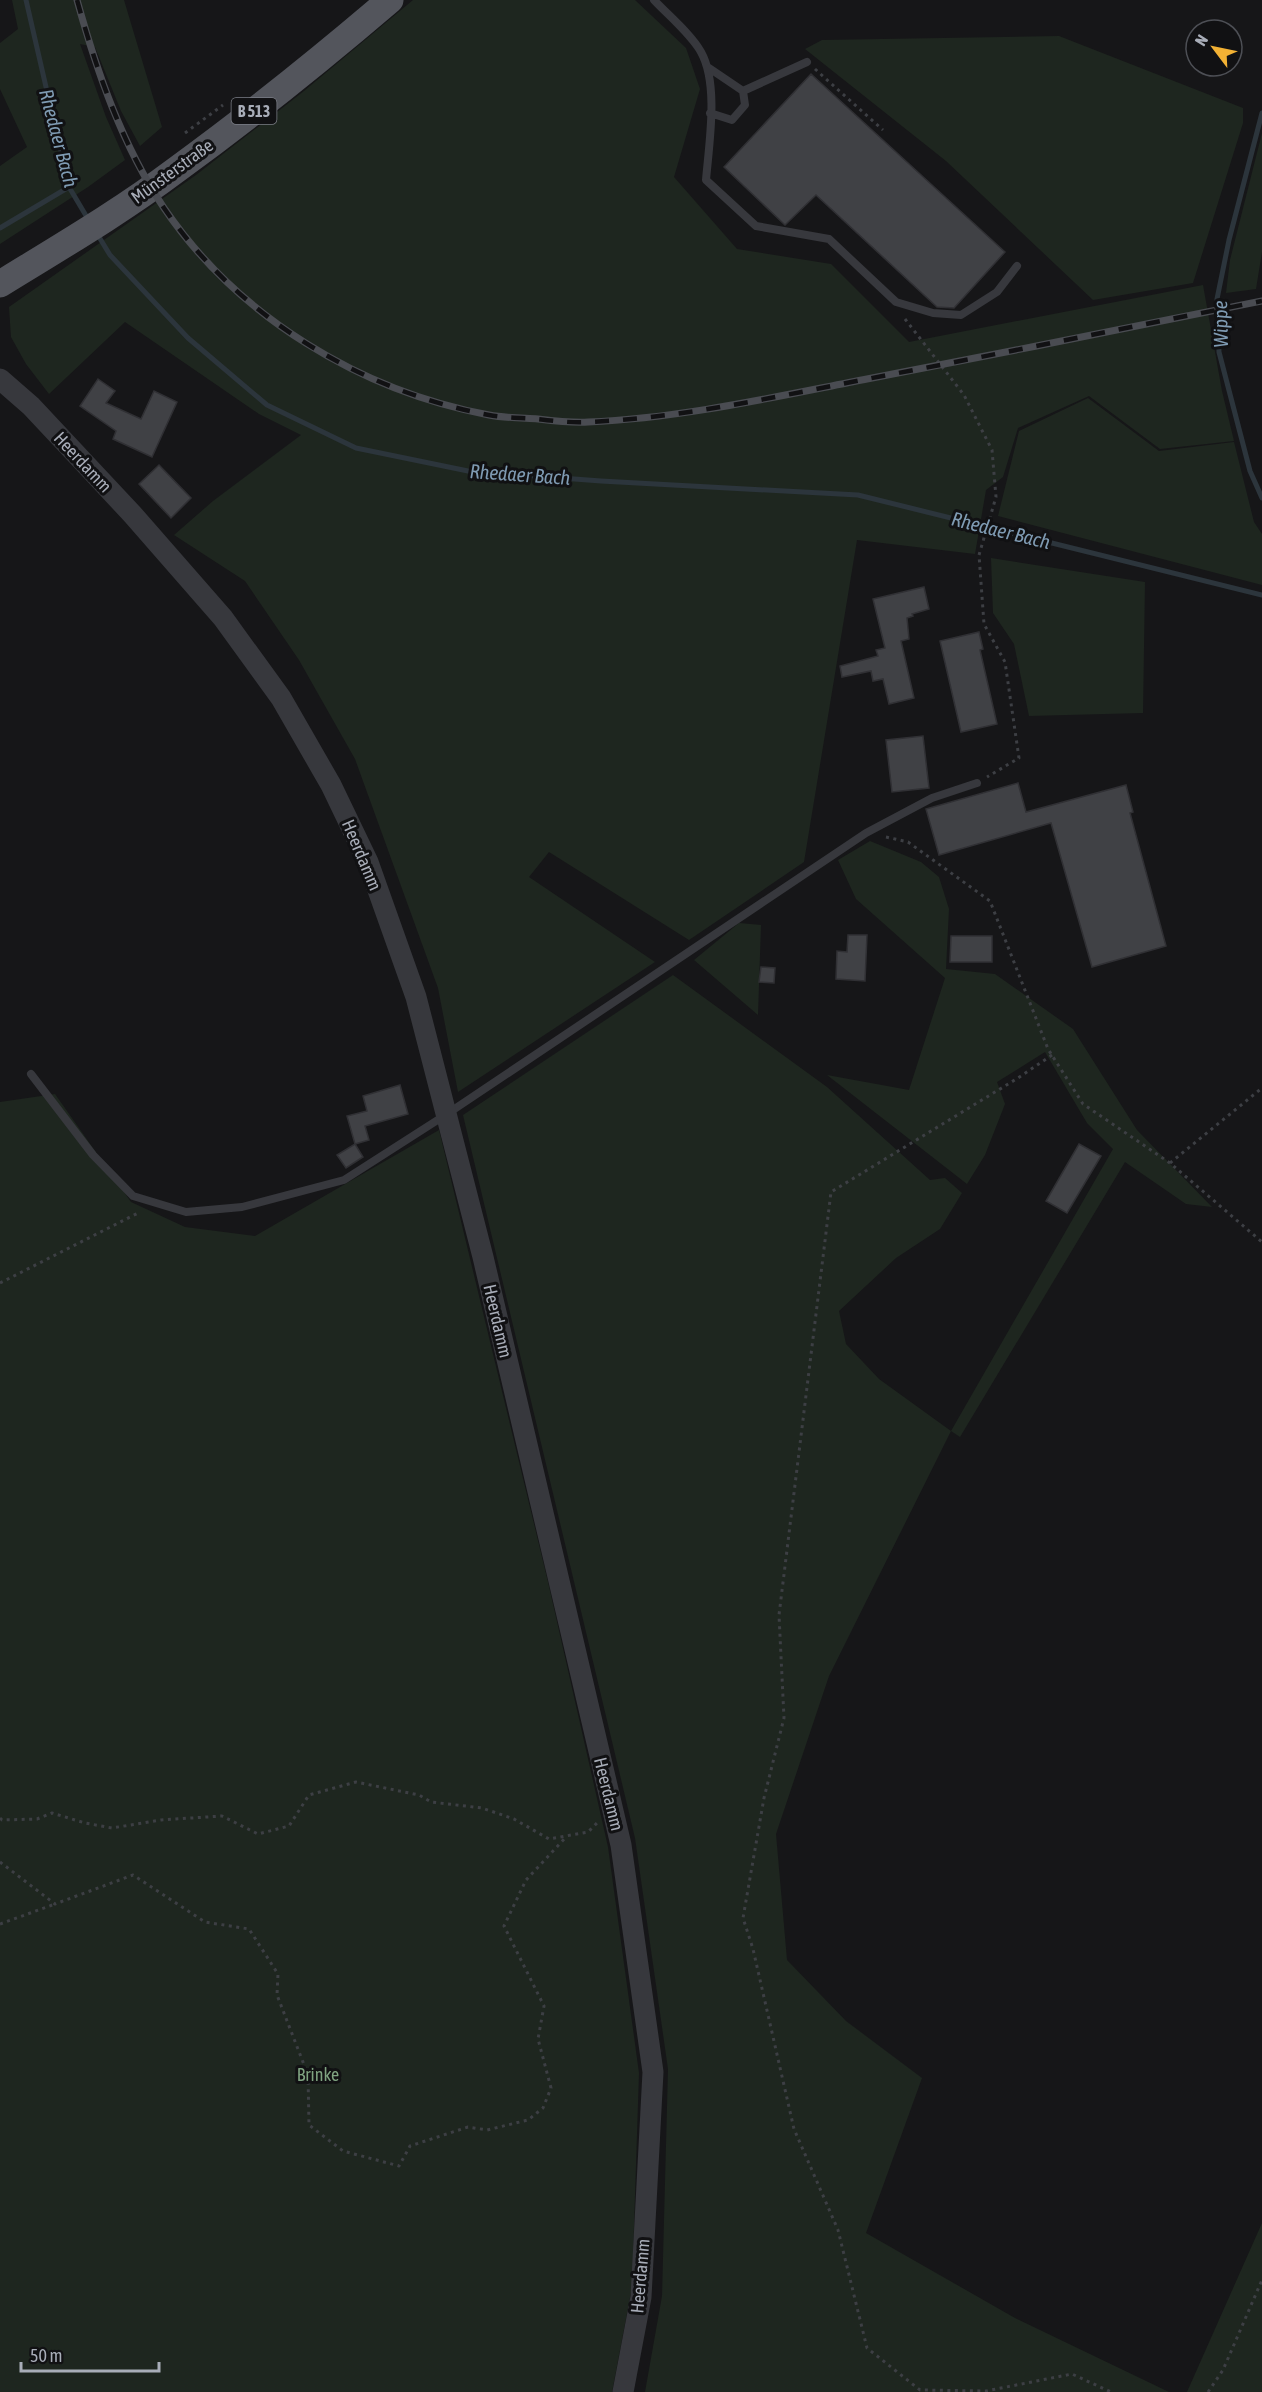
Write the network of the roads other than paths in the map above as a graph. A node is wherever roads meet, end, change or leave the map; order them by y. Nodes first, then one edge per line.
1 (390, 0) edge
2 (654, 0) edge
3 (807, 62) road end
4 (709, 68) junction
5 (743, 91) junction
6 (710, 113) junction
7 (1017, 266) dead end
8 (0, 284) edge
9 (0, 379) edge
10 (977, 783) road end
11 (31, 1074) dead end
12 (447, 1114) junction
13 (623, 2392) edge

1 - 8 main road, Münsterstraße / B 513
2 - 4 lane
3 - 5 lane
4 - 5 lane
4 - 6 lane
5 - 6 lane
6 - 7 lane
9 - 12 street, Heerdamm
10 - 12 lane
11 - 12 lane
12 - 13 street, Heerdamm

